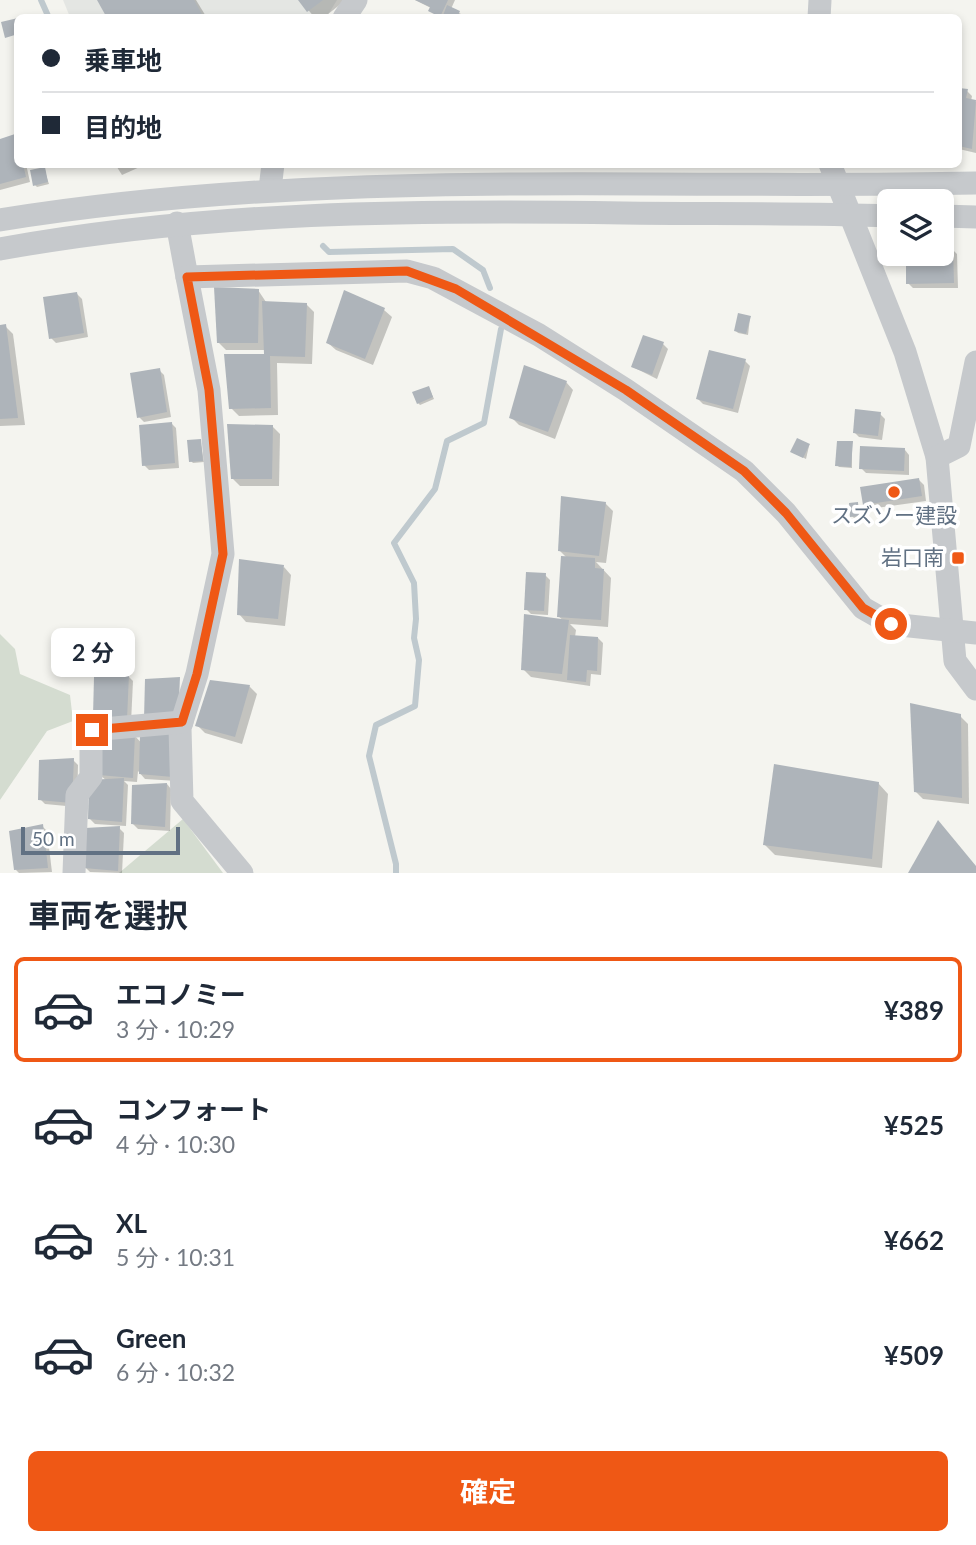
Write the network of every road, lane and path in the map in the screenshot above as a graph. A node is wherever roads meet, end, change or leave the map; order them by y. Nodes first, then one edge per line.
1 (273, 168) edge
2 (835, 175) edge
3 (976, 183) edge
4 (271, 189) junction
5 (848, 215) junction
6 (877, 216) edge
7 (954, 216) edge
8 (976, 216) edge
9 (0, 220) edge
10 (177, 223) junction
11 (0, 249) edge
12 (187, 277) junction
13 (976, 362) edge
14 (937, 457) junction
15 (952, 629) junction
16 (976, 633) edge
17 (976, 689) edge
18 (182, 722) junction
19 (74, 873) edge
20 (242, 873) edge

1 - 4 street
2 - 3 street
2 - 4 street
2 - 5 street
4 - 9 street
5 - 6 street
5 - 10 street
5 - 14 street
7 - 8 street
10 - 11 street
10 - 12 street
12 - 15 street
12 - 18 street
13 - 14 street
14 - 15 street
15 - 16 street
15 - 17 street
18 - 19 street
18 - 20 street

